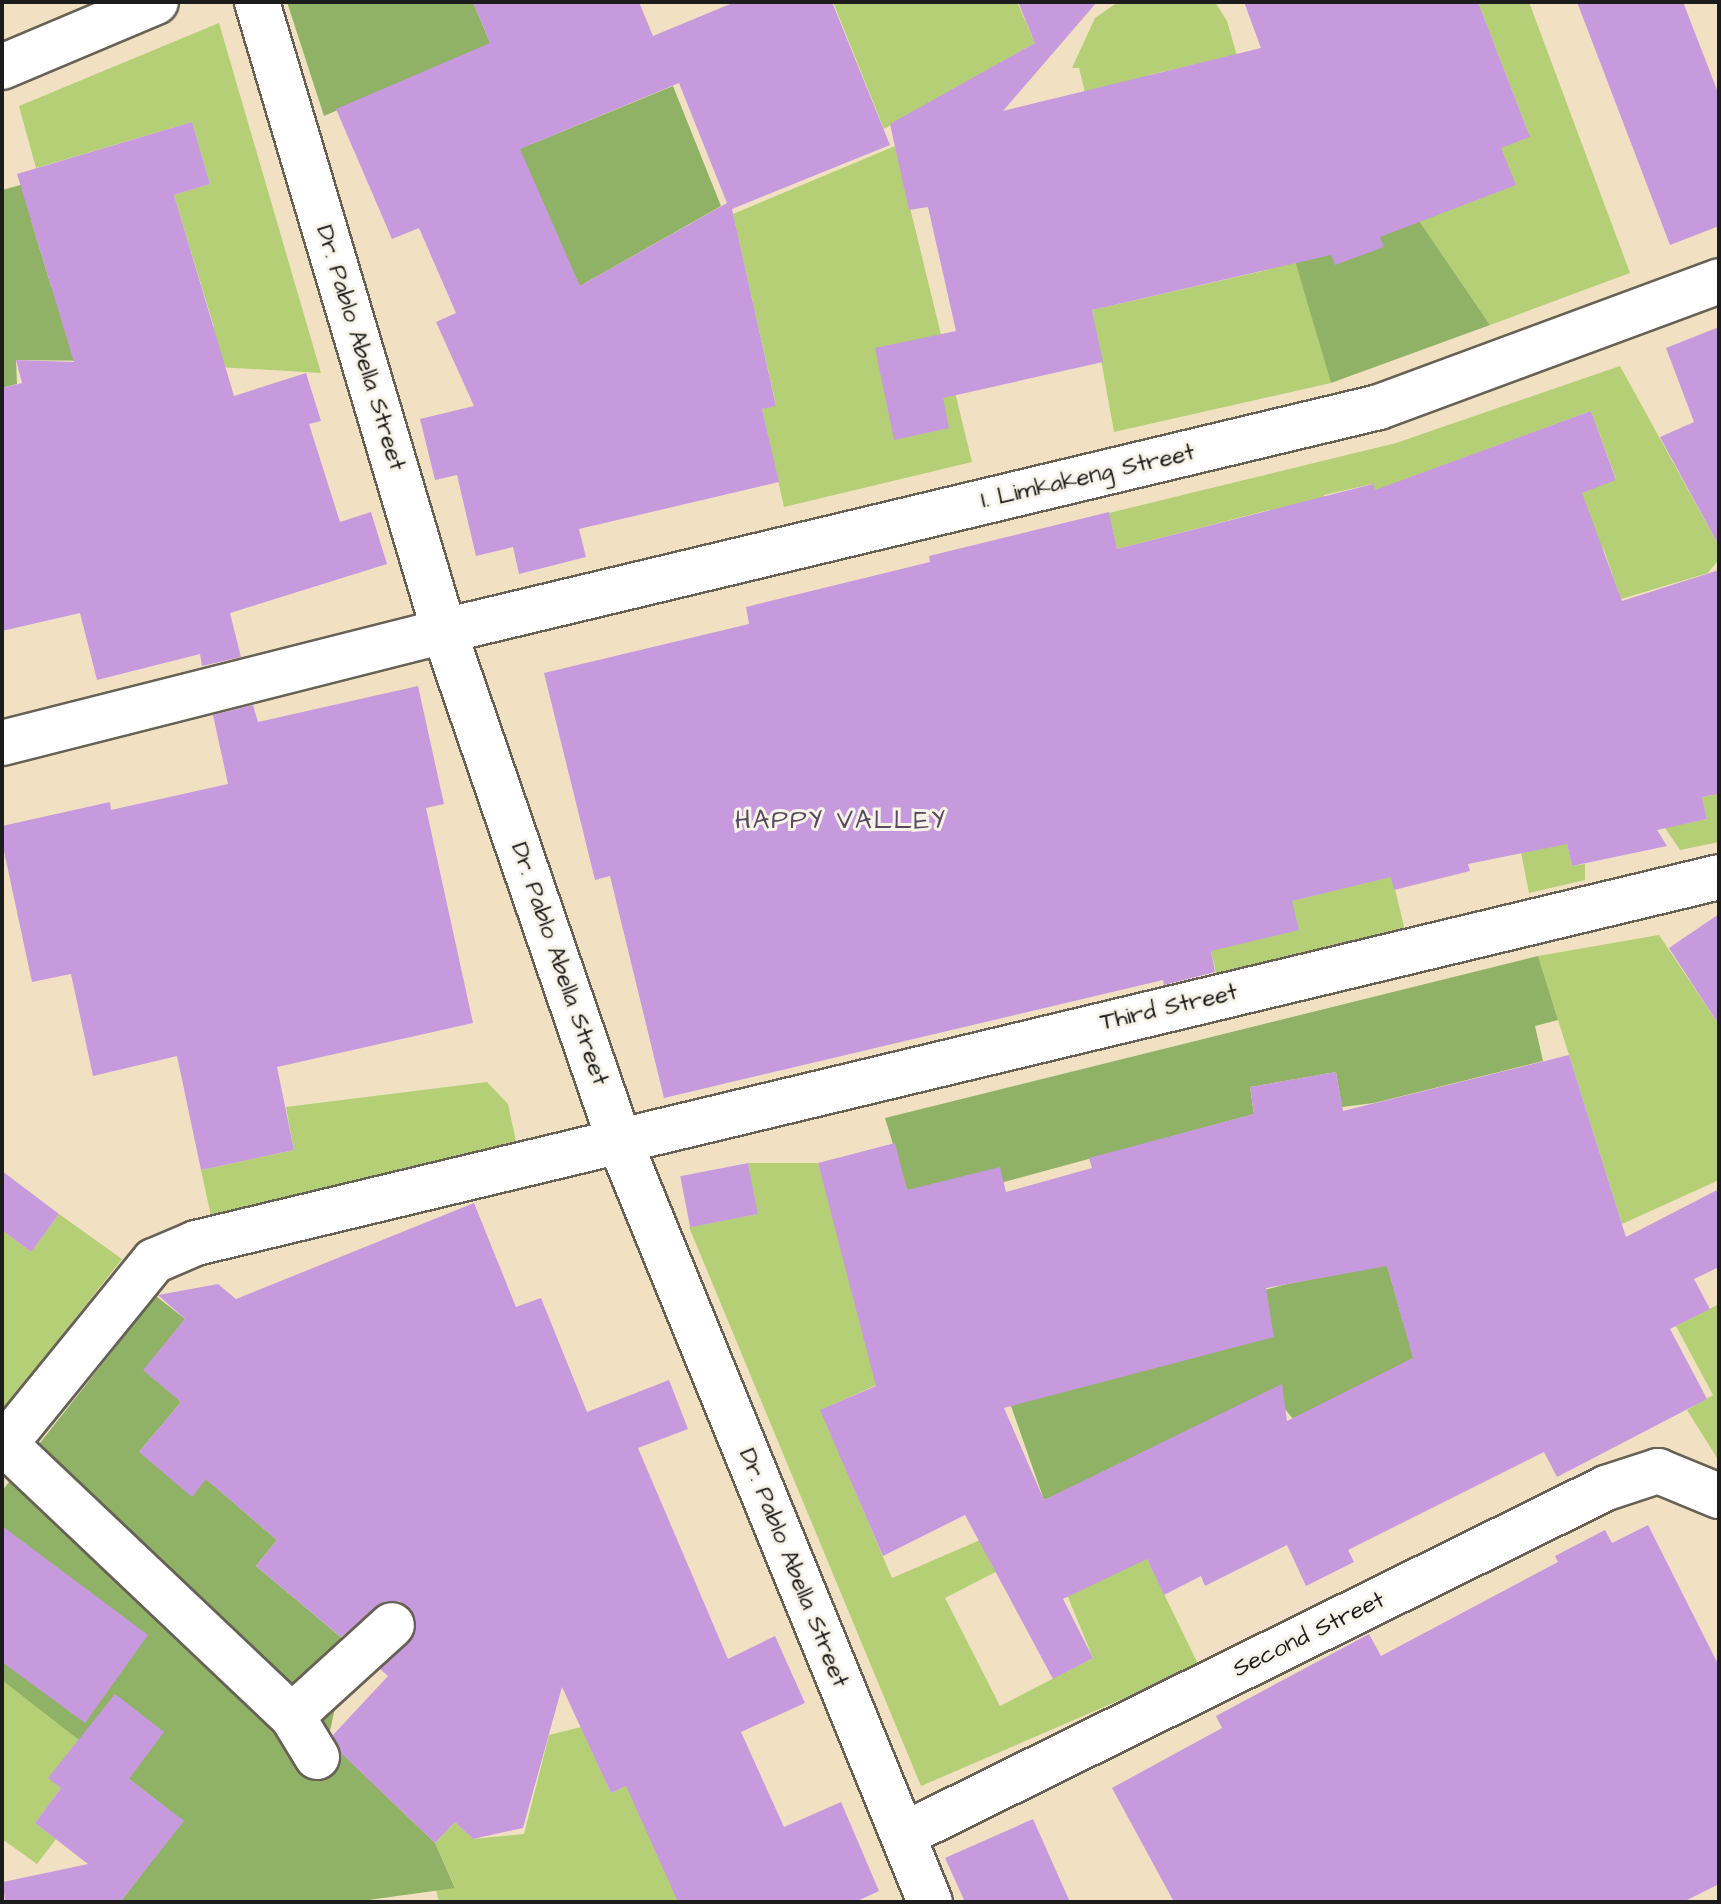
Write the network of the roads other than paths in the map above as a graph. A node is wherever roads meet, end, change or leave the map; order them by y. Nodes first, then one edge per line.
1 (156, 2) edge
2 (257, 2) edge
3 (2, 67) edge
4 (1719, 281) edge
5 (444, 631) junction
6 (2, 743) edge
7 (1719, 877) edge
8 (619, 1140) junction
9 (4, 1446) edge
10 (1719, 1496) edge
11 (392, 1625) dead end
12 (292, 1716) junction
13 (317, 1757) dead end
14 (903, 1835) junction
15 (930, 1902) edge

1 - 3 street
2 - 5 street, Dr. Pablo Abella Street
4 - 5 street, I. Limkakeng Street
5 - 6 street, I. Limkakeng Street
5 - 8 street, Dr. Pablo Abella Street
7 - 8 street, Third Street
8 - 9 street, Third Street
8 - 14 street, Dr. Pablo Abella Street
9 - 12 street
10 - 14 street, Second Street
11 - 12 street
12 - 13 street
14 - 15 street, Dr. Pablo Abella Street

